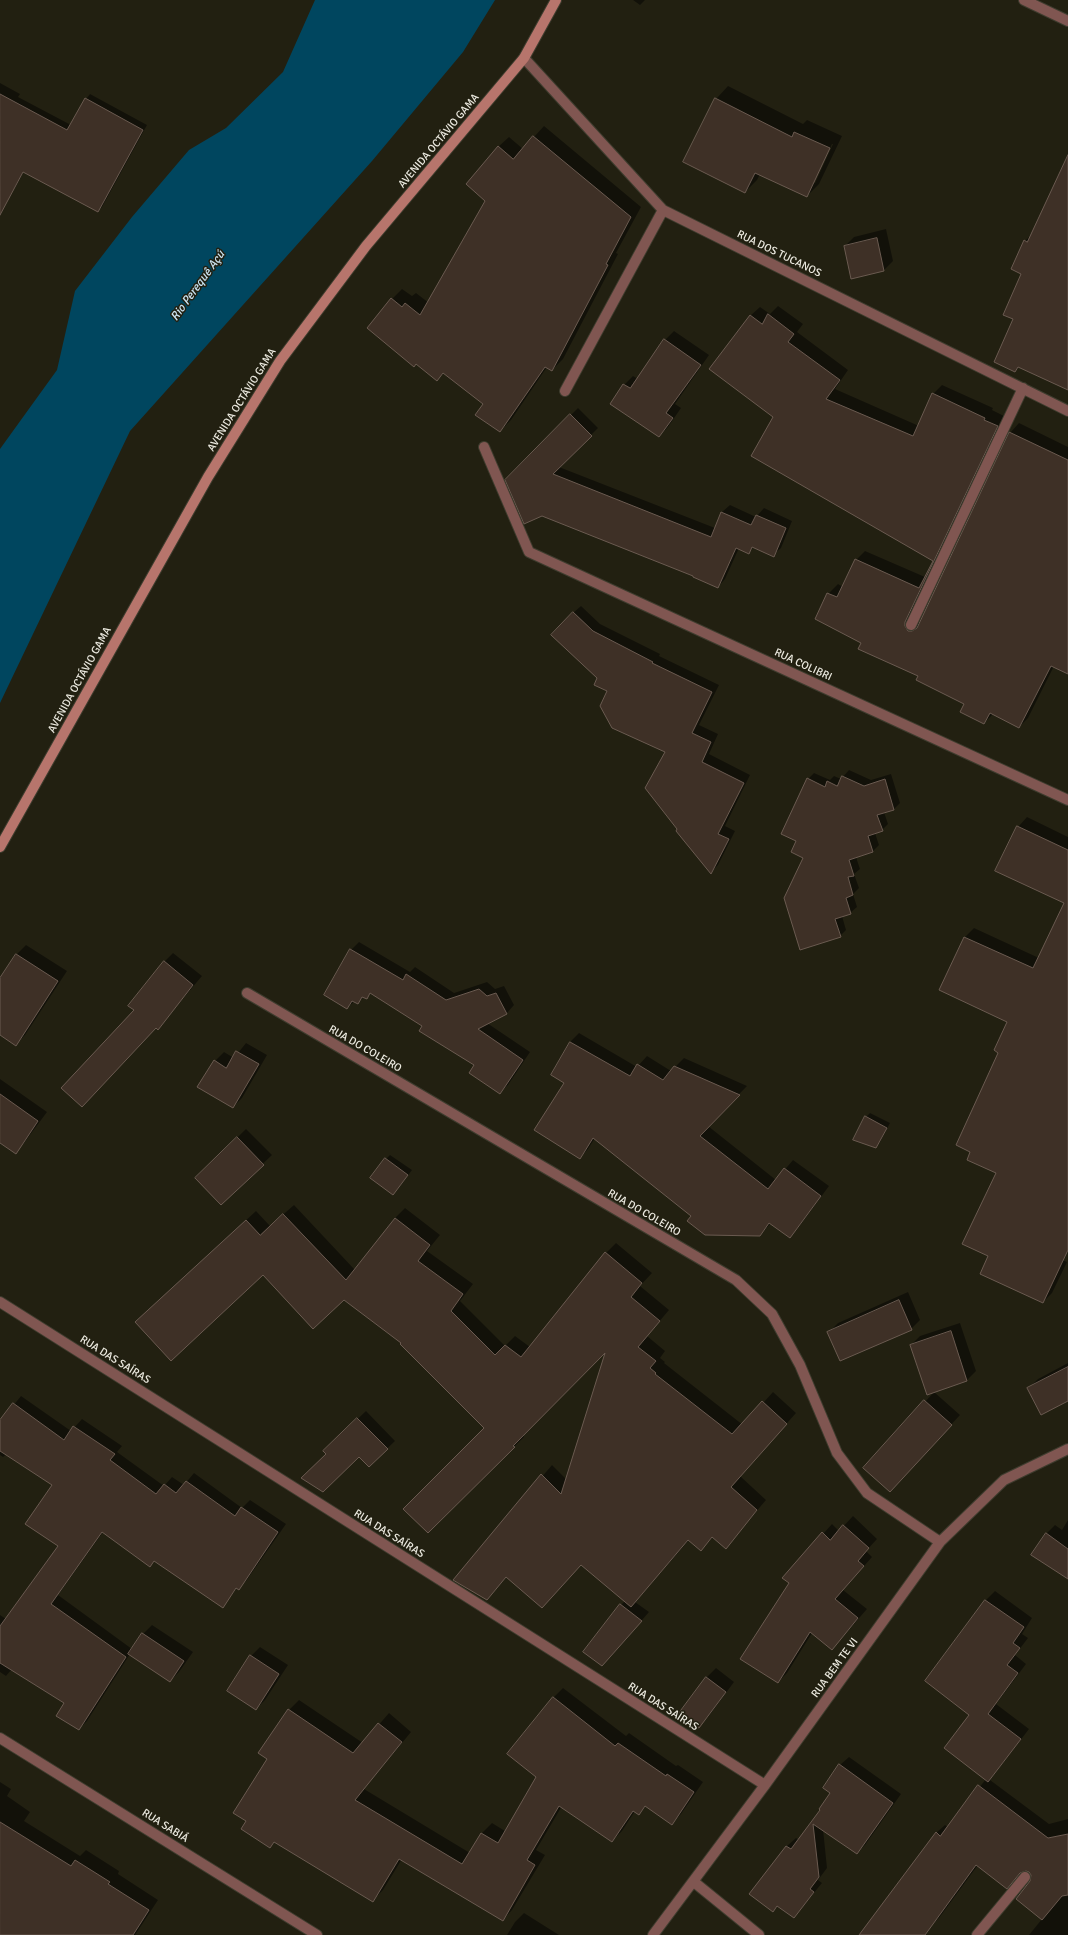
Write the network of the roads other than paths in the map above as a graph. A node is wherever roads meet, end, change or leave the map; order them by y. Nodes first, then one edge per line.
1 (556, 0) edge
2 (1024, 0) edge
3 (1068, 21) edge
4 (524, 58) junction
5 (663, 210) junction
6 (1023, 388) junction
7 (565, 391) dead end
8 (1068, 411) edge
9 (484, 447) dead end
10 (911, 625) dead end
11 (1068, 800) edge
12 (0, 847) edge
13 (246, 993) dead end
14 (0, 1302) edge
15 (1068, 1449) edge
16 (940, 1542) junction
17 (0, 1738) edge
18 (765, 1785) junction
19 (1025, 1877) dead end
20 (694, 1882) junction
21 (317, 1935) edge
22 (653, 1935) edge
23 (758, 1935) edge
24 (977, 1935) edge

1 - 4 street, AVENIDA OCTÁVIO GAMA
2 - 3 street
4 - 5 street, RUA DOS TUCANOS
4 - 12 street, AVENIDA OCTÁVIO GAMA
5 - 6 street, RUA DOS TUCANOS
5 - 7 street
6 - 8 street, RUA DOS TUCANOS
6 - 10 street
9 - 11 street, RUA COLIBRI
13 - 16 street, RUA DO COLEIRO
14 - 18 street, RUA DAS SAÍRAS
15 - 16 street, RUA BEM TE VI
16 - 18 street, RUA BEM TE VI
17 - 21 street, RUA SABIÁ
18 - 20 street, RUA BEM TE VI
19 - 24 street
20 - 22 street, RUA BEM TE VI
20 - 23 street

